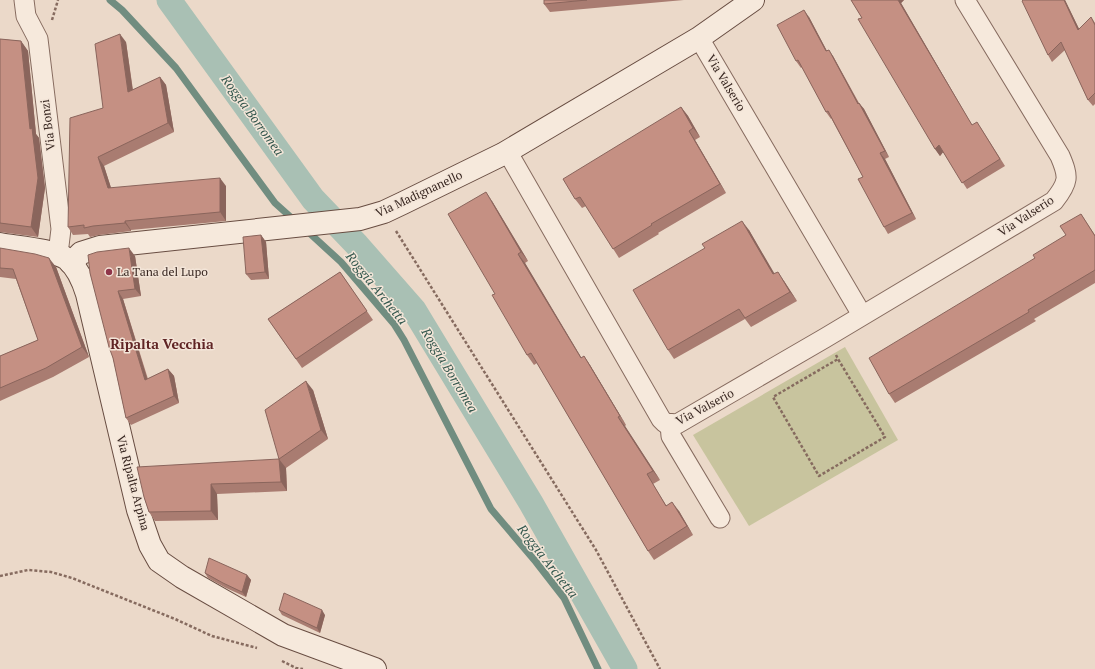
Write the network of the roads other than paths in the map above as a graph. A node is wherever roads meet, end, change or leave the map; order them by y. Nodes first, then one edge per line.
1 (24, 0) edge
2 (753, 0) edge
3 (965, 0) edge
4 (699, 38) junction
5 (507, 152) junction
6 (0, 244) edge
7 (65, 258) junction
8 (862, 315) junction
9 (670, 424) junction
10 (720, 518) dead end
11 (375, 669) edge

1 - 7 street, Via Bonzi
2 - 4 street, Via Madignanello
3 - 8 street, Via Valserio
4 - 5 street, Via Madignanello
4 - 8 street, Via Valserio
5 - 7 street, Via Madignanello
5 - 9 street, Via Valserio
6 - 7 street
7 - 11 street, Via Ripalta Arpina
8 - 9 street, Via Valserio
9 - 10 street, Via Valserio

